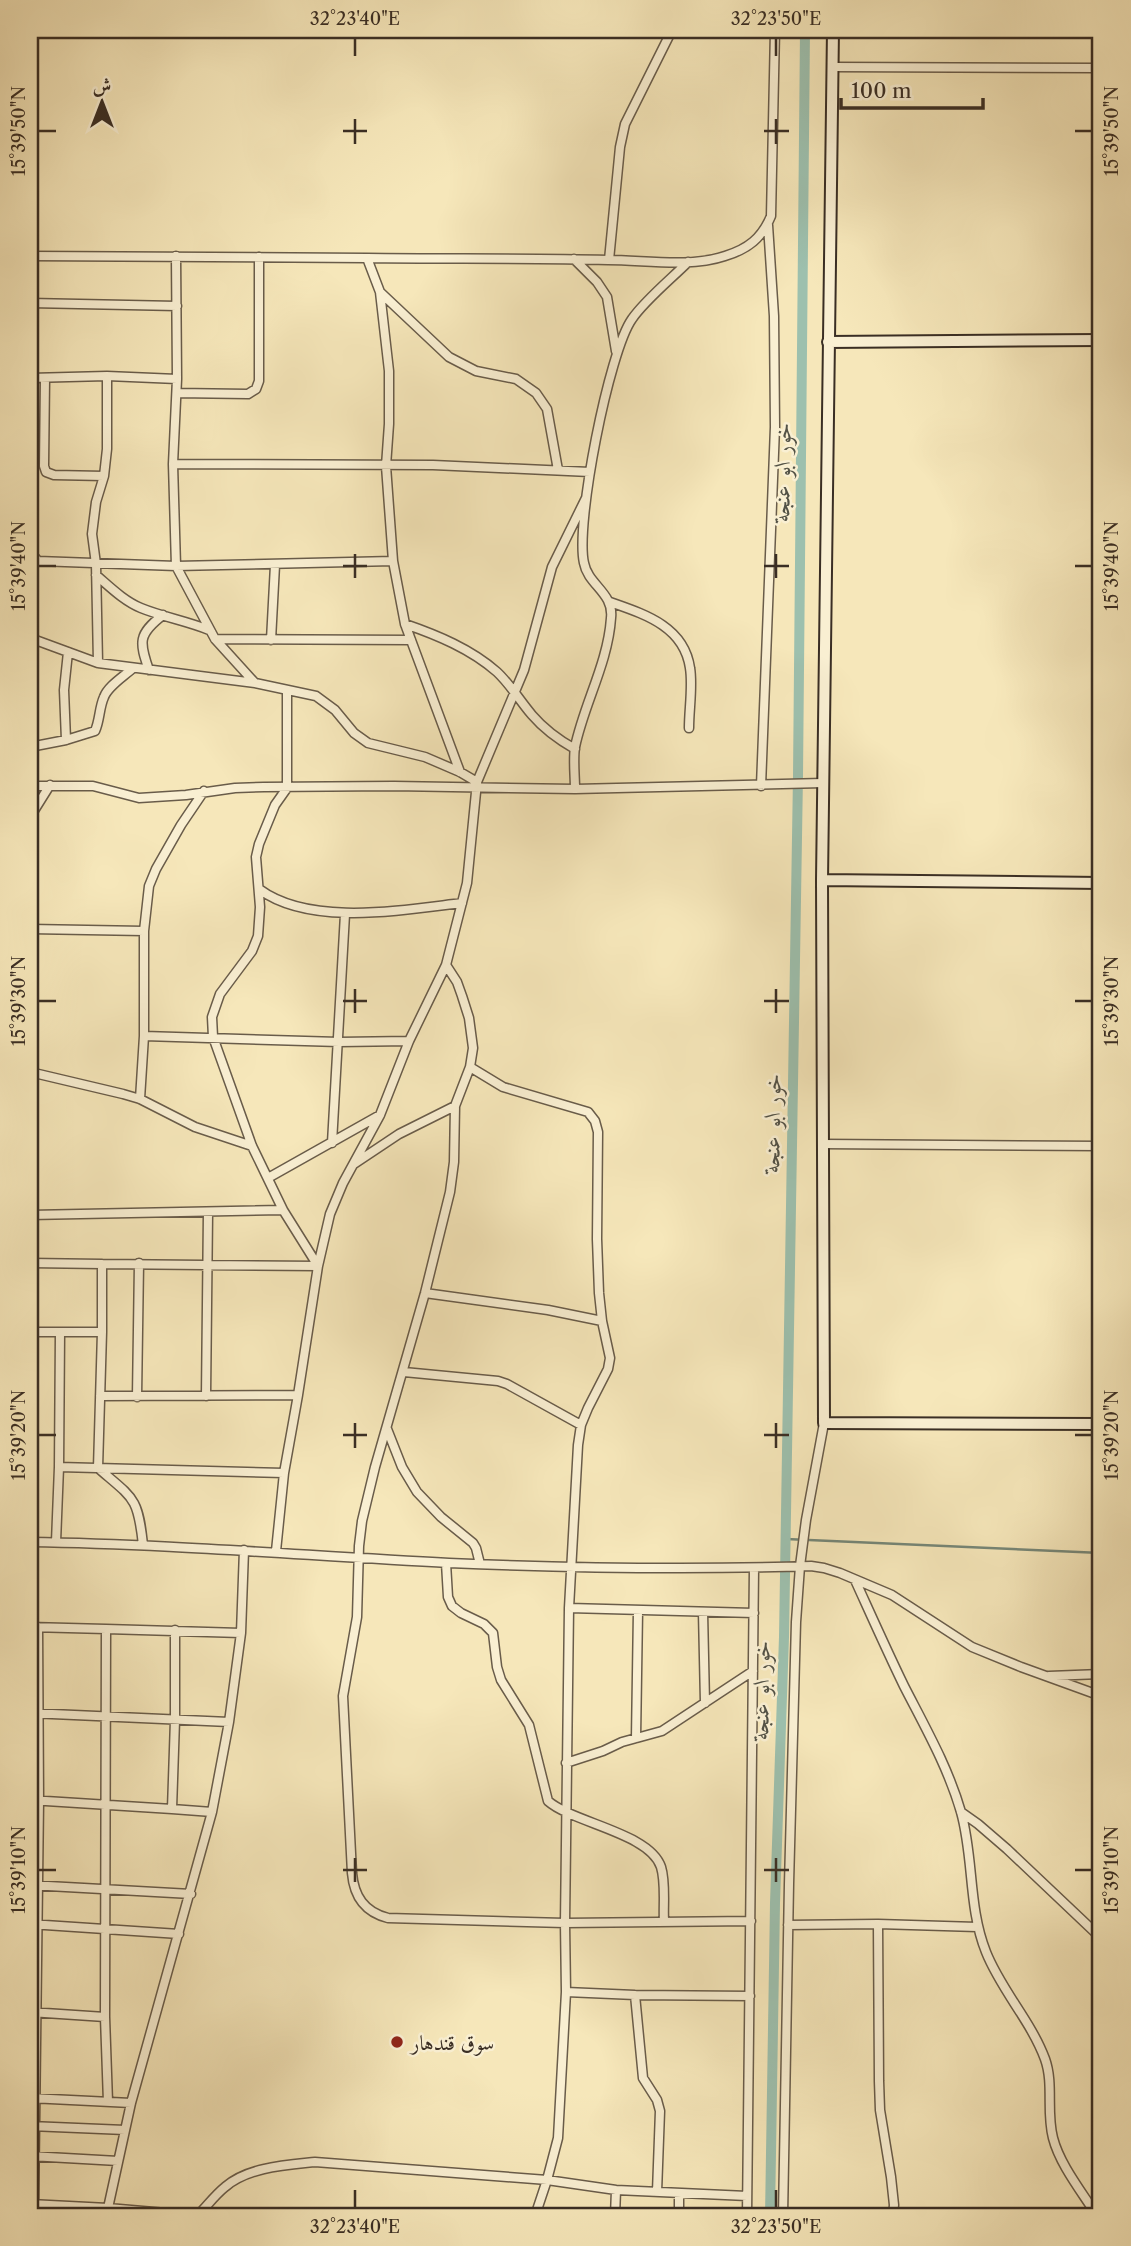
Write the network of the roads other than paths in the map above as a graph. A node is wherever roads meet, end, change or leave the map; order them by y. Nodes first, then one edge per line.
1 (672, 30) edge
2 (775, 30) edge
3 (833, 30) edge
4 (832, 67) junction
5 (1101, 68) edge
6 (768, 225) junction
7 (30, 256) edge
8 (176, 256) junction
9 (259, 257) junction
10 (367, 258) junction
11 (574, 259) junction
12 (609, 260) junction
13 (688, 262) junction
14 (380, 292) junction
15 (30, 303) edge
16 (177, 306) junction
17 (1101, 340) edge
18 (828, 342) junction
19 (616, 354) junction
20 (107, 376) junction
21 (30, 378) edge
22 (45, 378) junction
23 (177, 379) junction
24 (177, 393) junction
25 (173, 464) junction
26 (386, 466) junction
27 (558, 470) junction
28 (590, 472) junction
29 (104, 476) junction
30 (586, 498) junction
31 (30, 552) edge
32 (34, 561) edge
33 (393, 561) junction
34 (96, 564) junction
35 (176, 565) junction
36 (275, 565) junction
37 (96, 575) junction
38 (610, 602) junction
39 (163, 615) junction
40 (405, 624) junction
41 (209, 631) junction
42 (30, 639) edge
43 (215, 639) junction
44 (271, 640) junction
45 (411, 640) junction
46 (68, 652) junction
47 (98, 663) junction
48 (133, 668) junction
49 (149, 670) junction
50 (255, 682) junction
51 (287, 690) junction
52 (514, 693) junction
53 (688, 728) dead end
54 (66, 740) junction
55 (30, 747) edge
56 (575, 749) junction
57 (460, 772) junction
58 (823, 783) junction
59 (50, 785) junction
60 (476, 785) junction
61 (30, 786) edge
62 (761, 786) junction
63 (287, 788) junction
64 (575, 789) junction
65 (204, 791) junction
66 (30, 817) edge
67 (822, 880) junction
68 (1101, 883) edge
69 (259, 889) junction
70 (462, 903) junction
71 (345, 914) junction
72 (30, 929) edge
73 (144, 931) junction
74 (446, 965) junction
75 (144, 1036) junction
76 (213, 1037) junction
77 (409, 1041) junction
78 (339, 1042) junction
79 (470, 1067) junction
80 (30, 1072) edge
81 (140, 1099) junction
82 (455, 1106) junction
83 (380, 1115) junction
84 (332, 1143) junction
85 (822, 1144) junction
86 (252, 1146) junction
87 (1101, 1146) edge
88 (352, 1166) junction
89 (268, 1178) junction
90 (283, 1210) junction
91 (208, 1213) junction
92 (30, 1215) edge
93 (30, 1263) edge
94 (139, 1263) junction
95 (102, 1264) junction
96 (207, 1265) junction
97 (318, 1266) junction
98 (425, 1293) junction
99 (602, 1321) junction
100 (30, 1332) edge
101 (60, 1332) junction
102 (102, 1332) junction
103 (404, 1373) junction
104 (298, 1395) junction
105 (100, 1396) junction
106 (137, 1396) junction
107 (206, 1396) junction
108 (824, 1423) junction
109 (1101, 1424) edge
110 (582, 1425) junction
111 (387, 1427) junction
112 (59, 1467) junction
113 (99, 1468) junction
114 (284, 1473) junction
115 (30, 1542) edge
116 (57, 1542) junction
117 (144, 1545) junction
118 (244, 1550) junction
119 (276, 1551) junction
120 (358, 1558) junction
121 (446, 1563) junction
122 (480, 1564) junction
123 (796, 1567) junction
124 (570, 1568) junction
125 (754, 1568) junction
126 (855, 1580) junction
127 (569, 1608) junction
128 (638, 1611) junction
129 (703, 1612) junction
130 (754, 1613) junction
131 (34, 1627) edge
132 (107, 1629) junction
133 (175, 1630) junction
134 (242, 1633) junction
135 (753, 1671) junction
136 (1101, 1674) edge
137 (1042, 1676) junction
138 (1101, 1696) edge
139 (705, 1703) junction
140 (34, 1713) edge
141 (107, 1717) junction
142 (175, 1720) junction
143 (229, 1723) junction
144 (636, 1738) junction
145 (566, 1763) junction
146 (34, 1801) edge
147 (106, 1804) junction
148 (172, 1809) junction
149 (212, 1812) junction
150 (961, 1812) junction
151 (566, 1813) junction
152 (34, 1885) edge
153 (105, 1888) junction
154 (191, 1894) junction
155 (751, 1921) junction
156 (664, 1922) junction
157 (565, 1923) junction
158 (878, 1924) junction
159 (33, 1925) edge
160 (788, 1925) junction
161 (977, 1927) junction
162 (105, 1930) junction
163 (179, 1934) junction
164 (1101, 1938) edge
165 (566, 1992) junction
166 (635, 1995) junction
167 (750, 1996) junction
168 (33, 2012) edge
169 (105, 2017) junction
170 (33, 2098) edge
171 (108, 2102) junction
172 (131, 2103) junction
173 (33, 2127) edge
174 (125, 2130) junction
175 (33, 2156) edge
176 (118, 2161) junction
177 (547, 2180) junction
178 (616, 2190) junction
179 (657, 2192) junction
180 (679, 2193) junction
181 (747, 2196) junction
182 (32, 2204) edge
183 (894, 2205) junction
184 (79, 2206) junction
185 (108, 2208) junction
186 (173, 2214) edge
187 (78, 2216) edge
188 (201, 2216) edge
189 (535, 2216) edge
190 (615, 2216) edge
191 (679, 2216) edge
192 (747, 2216) edge
193 (783, 2216) edge
194 (893, 2216) edge
195 (899, 2216) edge
196 (1097, 2216) edge

1 - 12 street
2 - 6 street
3 - 4 street
4 - 5 street
4 - 18 street
6 - 13 street
6 - 62 street
7 - 8 street
8 - 9 street
8 - 16 street
9 - 10 street
9 - 24 street
10 - 11 street
10 - 14 street
11 - 12 street
11 - 19 street
12 - 13 street
13 - 19 street
14 - 26 street
14 - 27 street
15 - 16 street
16 - 23 street
17 - 18 street
18 - 58 street
19 - 28 street
20 - 22 street
20 - 23 street
20 - 29 street
21 - 22 street
22 - 29 street
23 - 24 street
24 - 25 street
25 - 26 street
25 - 35 street
26 - 27 street
26 - 33 street
27 - 28 street
28 - 30 street
29 - 34 street
30 - 38 street
30 - 52 street
31 - 32 street
32 - 34 street
33 - 36 street
33 - 40 street
34 - 35 street
34 - 37 street
35 - 36 street
35 - 41 street
36 - 44 street
37 - 39 street
37 - 47 street
38 - 53 street
38 - 56 street
39 - 41 street
39 - 49 street
40 - 45 street
40 - 52 street
41 - 43 street
42 - 46 street
43 - 44 street
43 - 50 street
44 - 45 street
45 - 57 street
46 - 47 street
46 - 54 street
47 - 48 street
48 - 49 street
48 - 54 street
49 - 50 street
50 - 51 street
51 - 57 street
51 - 63 street
52 - 56 street
52 - 60 street
54 - 55 street
56 - 64 street
57 - 60 street
58 - 62 street
58 - 67 street
59 - 61 street
59 - 65 street
59 - 66 street
60 - 63 street
60 - 64 street
60 - 70 street
62 - 64 street
63 - 65 street
63 - 69 street
65 - 73 street
67 - 68 street
67 - 85 street
69 - 71 street
69 - 76 street
70 - 71 street
70 - 74 street
71 - 78 street
72 - 73 street
73 - 75 street
74 - 77 street
74 - 79 street
75 - 76 street
75 - 81 street
76 - 78 street
76 - 86 street
77 - 78 street
77 - 83 street
78 - 84 street
79 - 82 street
79 - 99 street
80 - 81 street
81 - 86 street
82 - 88 street
82 - 98 street
83 - 84 street
83 - 88 street
84 - 89 street
85 - 87 street
85 - 108 street
86 - 89 street
88 - 97 street
89 - 90 street
90 - 91 street
90 - 97 street
91 - 92 street
91 - 96 street
93 - 95 street
94 - 95 street
94 - 96 street
94 - 106 street
95 - 102 street
96 - 97 street
96 - 107 street
97 - 104 street
98 - 99 street
98 - 103 street
99 - 110 street
100 - 101 street
101 - 102 street
101 - 112 street
102 - 105 street
103 - 110 street
103 - 111 street
104 - 107 street
104 - 114 street
105 - 106 street
105 - 113 street
106 - 107 street
108 - 109 street
108 - 123 street
110 - 124 street
111 - 120 street
111 - 122 street
112 - 113 street
112 - 116 street
113 - 114 street
113 - 117 street
114 - 119 street
115 - 116 street
116 - 117 street
117 - 118 street
118 - 119 street
118 - 134 street
119 - 120 street
120 - 121 street
120 - 157 street
121 - 122 street
121 - 151 street
122 - 124 street
123 - 125 street
123 - 126 street
123 - 160 street
124 - 125 street
124 - 127 street
125 - 130 street
126 - 137 street
126 - 150 street
127 - 128 street
127 - 145 street
128 - 129 street
128 - 144 street
129 - 130 street
129 - 139 street
130 - 135 street
131 - 132 street
131 - 140 street
132 - 133 street
132 - 141 street
133 - 134 street
133 - 142 street
134 - 143 street
135 - 139 street
135 - 155 street
136 - 137 street
137 - 138 street
139 - 144 street
140 - 141 street
140 - 146 street
141 - 142 street
141 - 147 street
142 - 143 street
142 - 148 street
143 - 149 street
144 - 145 street
145 - 151 street
146 - 147 street
146 - 152 street
147 - 148 street
147 - 153 street
148 - 149 street
149 - 154 street
150 - 161 street
150 - 164 street
151 - 156 street
151 - 157 street
152 - 153 street
152 - 159 street
153 - 154 street
153 - 162 street
154 - 163 street
155 - 156 street
155 - 167 street
156 - 157 street
157 - 165 street
158 - 160 street
158 - 161 street
158 - 183 street
159 - 162 street
159 - 168 street
160 - 193 street
161 - 196 street
162 - 163 street
162 - 169 street
163 - 172 street
165 - 166 street
165 - 177 street
166 - 167 street
166 - 179 street
167 - 181 street
168 - 169 street
168 - 170 street
169 - 171 street
170 - 171 street
170 - 173 street
171 - 172 street
172 - 174 street
173 - 174 street
173 - 175 street
174 - 176 street
175 - 176 street
175 - 182 street
176 - 185 street
177 - 178 street
177 - 188 street
177 - 189 street
178 - 179 street
178 - 190 street
179 - 180 street
180 - 181 street
180 - 191 street
181 - 192 street
182 - 184 street
183 - 194 street
183 - 195 street
184 - 185 street
184 - 187 street
185 - 186 street
186 - 188 street

